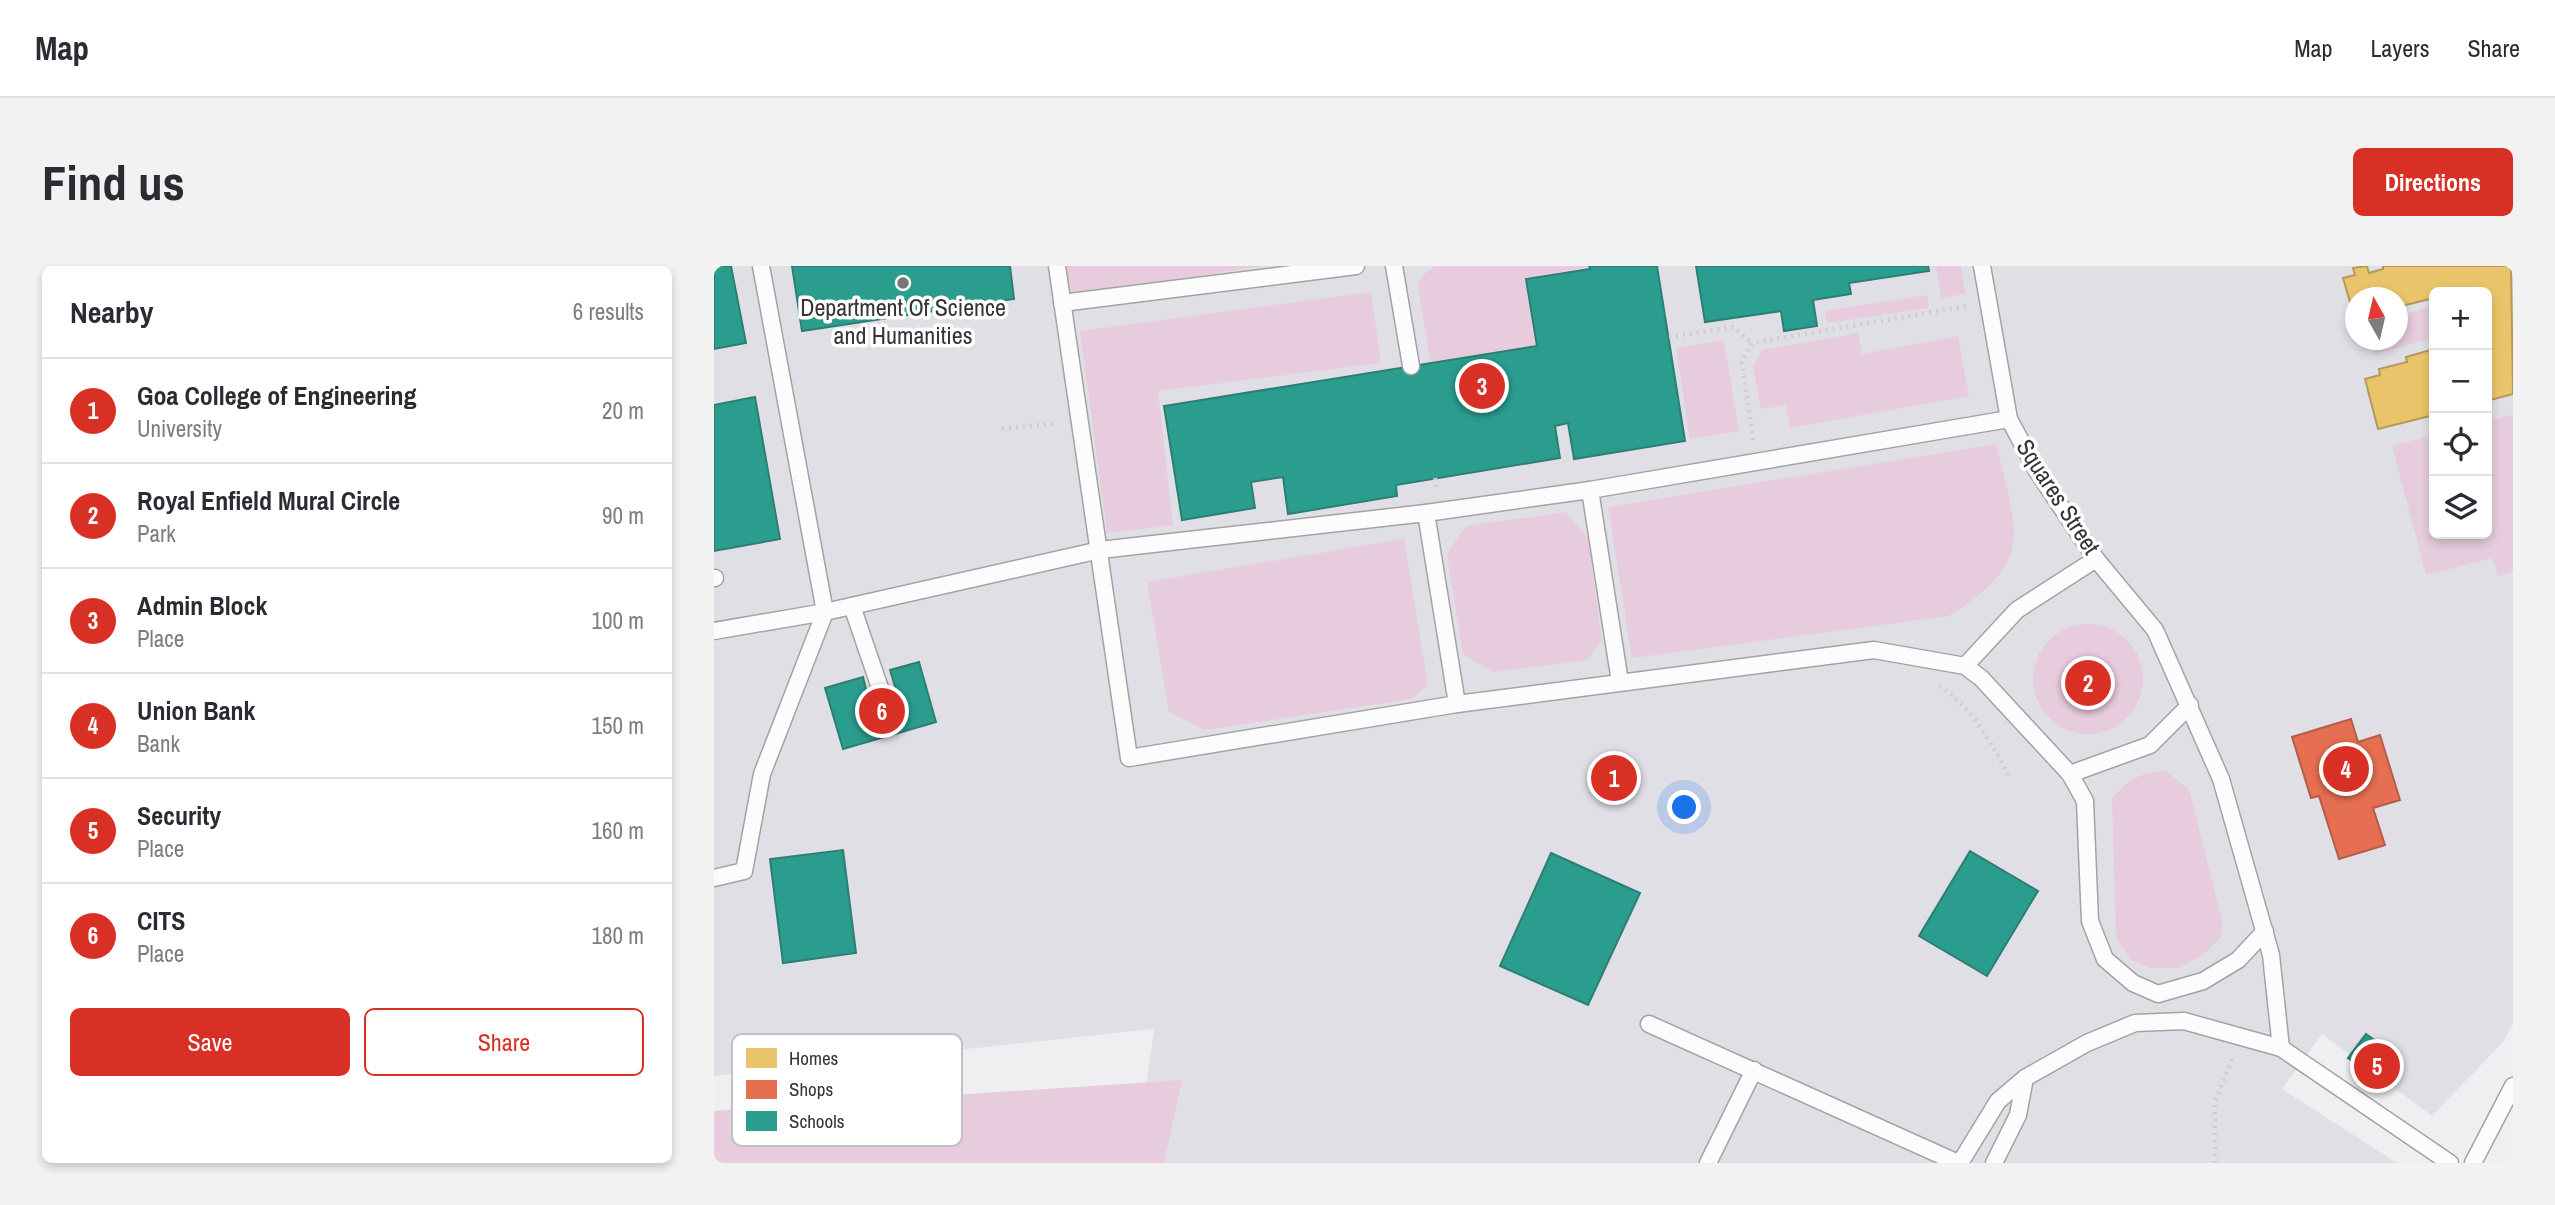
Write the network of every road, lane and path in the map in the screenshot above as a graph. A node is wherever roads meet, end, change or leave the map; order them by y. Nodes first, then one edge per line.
1 (761, 266) edge
2 (1057, 266) edge
3 (1356, 266) edge
4 (1394, 266) edge
5 (1982, 266) edge
6 (1989, 302) junction
7 (1062, 303) junction
8 (1798, 328) dead end
9 (1800, 335) junction
10 (1668, 337) dead end
11 (1752, 343) junction
12 (1411, 366) dead end
13 (2010, 419) junction
14 (1080, 420) junction
15 (1002, 429) dead end
16 (1756, 462) junction
17 (1590, 491) junction
18 (1426, 513) junction
19 (1100, 550) junction
20 (2096, 559) junction
21 (852, 606) junction
22 (825, 612) junction
23 (714, 631) edge
24 (1965, 666) junction
25 (1620, 682) junction
26 (1935, 683) dead end
27 (880, 688) dead end
28 (1457, 704) junction
29 (2190, 705) junction
30 (2070, 774) junction
31 (2010, 778) dead end
32 (714, 878) edge
33 (2265, 931) junction
34 (1649, 1024) dead end
35 (2242, 1037) junction
36 (2281, 1048) junction
37 (1755, 1070) junction
38 (2025, 1079) junction
39 (2513, 1086) edge
40 (1708, 1163) edge
41 (1959, 1163) edge
42 (1994, 1163) edge
43 (2215, 1163) edge
44 (2450, 1163) edge
45 (2473, 1163) edge

1 - 22 lane
2 - 7 lane
3 - 7 lane
4 - 12 lane
5 - 6 lane, Squares Street
6 - 9 path
6 - 13 lane, Squares Street
7 - 14 lane
8 - 9 path
9 - 11 path
10 - 11 path
11 - 16 path
13 - 16 lane
13 - 20 lane, Squares Street
14 - 15 path
14 - 19 lane
16 - 17 lane
17 - 18 lane
17 - 25 lane
18 - 19 lane
18 - 28 lane
19 - 21 lane
19 - 28 lane
20 - 24 lane
20 - 29 lane, Squares Street
21 - 22 lane
21 - 27 lane
22 - 23 lane
22 - 32 lane
24 - 25 lane
24 - 30 lane
25 - 28 lane
26 - 31 path
29 - 30 lane
29 - 33 lane, Squares Street
30 - 33 lane
33 - 36 lane, Squares Street
34 - 37 lane
35 - 36 lane
35 - 38 lane
35 - 43 path
36 - 44 lane
37 - 40 lane
37 - 41 lane
38 - 41 lane
38 - 42 lane
39 - 45 lane

